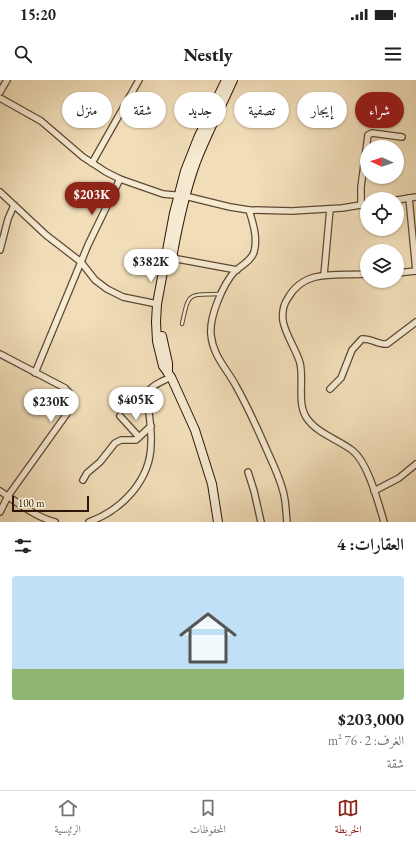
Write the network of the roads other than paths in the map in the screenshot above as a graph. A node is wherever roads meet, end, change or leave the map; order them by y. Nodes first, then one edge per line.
1 (7, 80) edge
2 (139, 80) edge
3 (226, 80) edge
4 (233, 80) edge
5 (0, 92) edge
6 (0, 98) edge
7 (402, 137) dead end
8 (92, 164) junction
9 (120, 178) junction
10 (0, 192) edge
11 (362, 192) edge
12 (182, 196) junction
13 (416, 197) edge
14 (409, 198) junction
15 (404, 199) edge
16 (360, 204) edge
17 (14, 205) junction
18 (330, 208) junction
19 (249, 210) junction
20 (0, 250) edge
21 (172, 258) junction
22 (81, 262) junction
23 (236, 270) junction
24 (416, 271) edge
25 (404, 272) edge
26 (360, 274) edge
27 (324, 275) junction
28 (221, 294) junction
29 (158, 304) junction
30 (416, 322) edge
31 (182, 324) dead end
32 (0, 354) edge
33 (35, 373) junction
34 (170, 375) junction
35 (330, 389) dead end
36 (120, 416) dead end
37 (151, 426) junction
38 (139, 437) junction
39 (416, 464) edge
40 (248, 472) dead end
41 (83, 480) dead end
42 (0, 491) edge
43 (374, 491) junction
44 (8, 496) junction
45 (0, 512) edge
46 (55, 522) edge
47 (89, 522) edge
48 (218, 522) edge
49 (261, 522) edge
50 (287, 522) edge
51 (384, 522) edge

1 - 5 street
2 - 8 street
3 - 12 main road
4 - 12 main road
6 - 8 street
7 - 11 street
8 - 9 street
9 - 12 street
9 - 22 street
10 - 17 street
12 - 19 street
12 - 21 main road
12 - 29 main road
13 - 14 street
14 - 15 street
14 - 24 street
16 - 18 street
17 - 20 street
17 - 22 street
18 - 19 street
18 - 27 street
19 - 23 street
21 - 23 street
21 - 34 main road
22 - 29 street
22 - 33 street
23 - 28 street
24 - 25 street
26 - 27 street
27 - 43 street
28 - 31 lane
28 - 50 street
29 - 34 main road
30 - 35 street
32 - 33 street
33 - 44 street
34 - 37 street
34 - 48 main road
36 - 38 street
37 - 38 street
37 - 47 street
38 - 41 street
39 - 43 street
40 - 49 street
42 - 44 street
43 - 51 street
44 - 45 street
44 - 46 street

